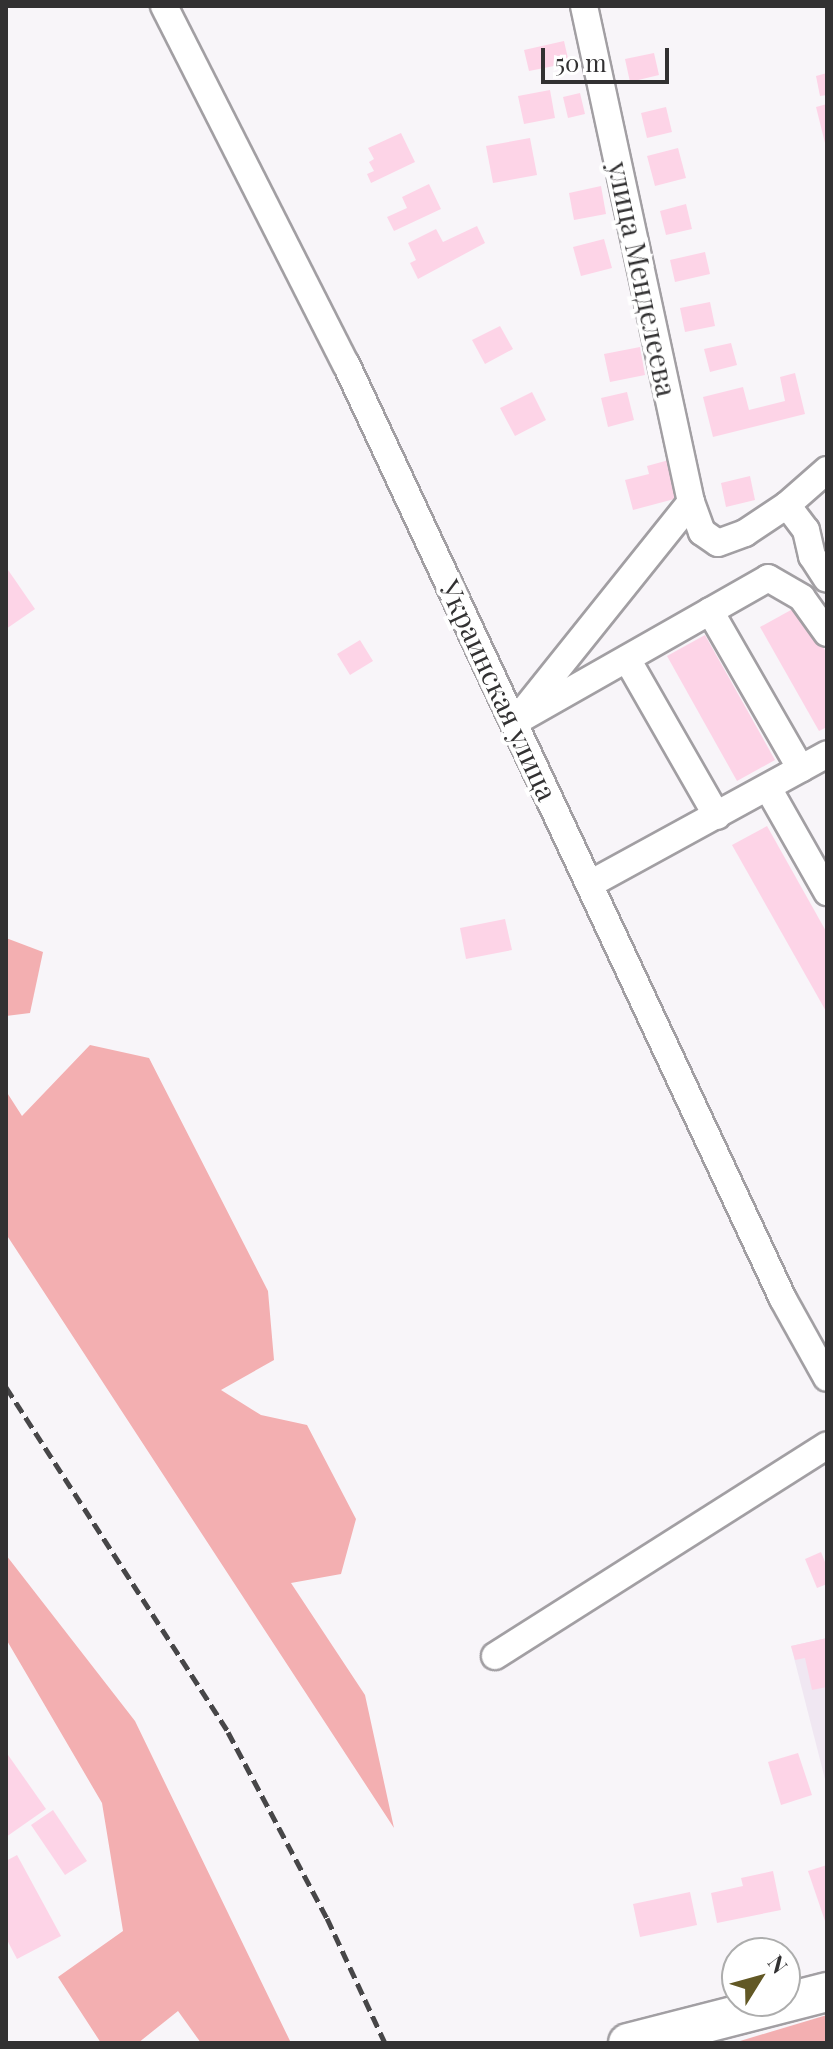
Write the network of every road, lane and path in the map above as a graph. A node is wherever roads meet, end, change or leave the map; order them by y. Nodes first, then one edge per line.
1 (164, 6) edge
2 (584, 6) edge
3 (827, 470) edge
4 (691, 502) junction
5 (787, 505) junction
6 (827, 579) edge
7 (710, 611) junction
8 (827, 633) edge
9 (627, 659) junction
10 (515, 722) junction
11 (827, 754) edge
12 (801, 769) junction
13 (768, 788) junction
14 (717, 816) junction
15 (590, 884) junction
16 (827, 892) edge
17 (827, 1378) edge
18 (827, 1445) edge
19 (495, 1656) dead end
20 (827, 1992) edge
21 (628, 2043) edge

1 - 10 street, Украинская улица
2 - 4 street, улица Менделеева
3 - 5 street
4 - 5 street, улица Менделеева
4 - 10 street
5 - 6 street
7 - 8 street
7 - 9 street
7 - 12 street
9 - 10 street
9 - 14 street
10 - 15 street, Украинская улица
11 - 12 street
12 - 13 street
13 - 14 street
13 - 16 street
14 - 15 street
15 - 17 street, Украинская улица
18 - 19 street
20 - 21 highway

